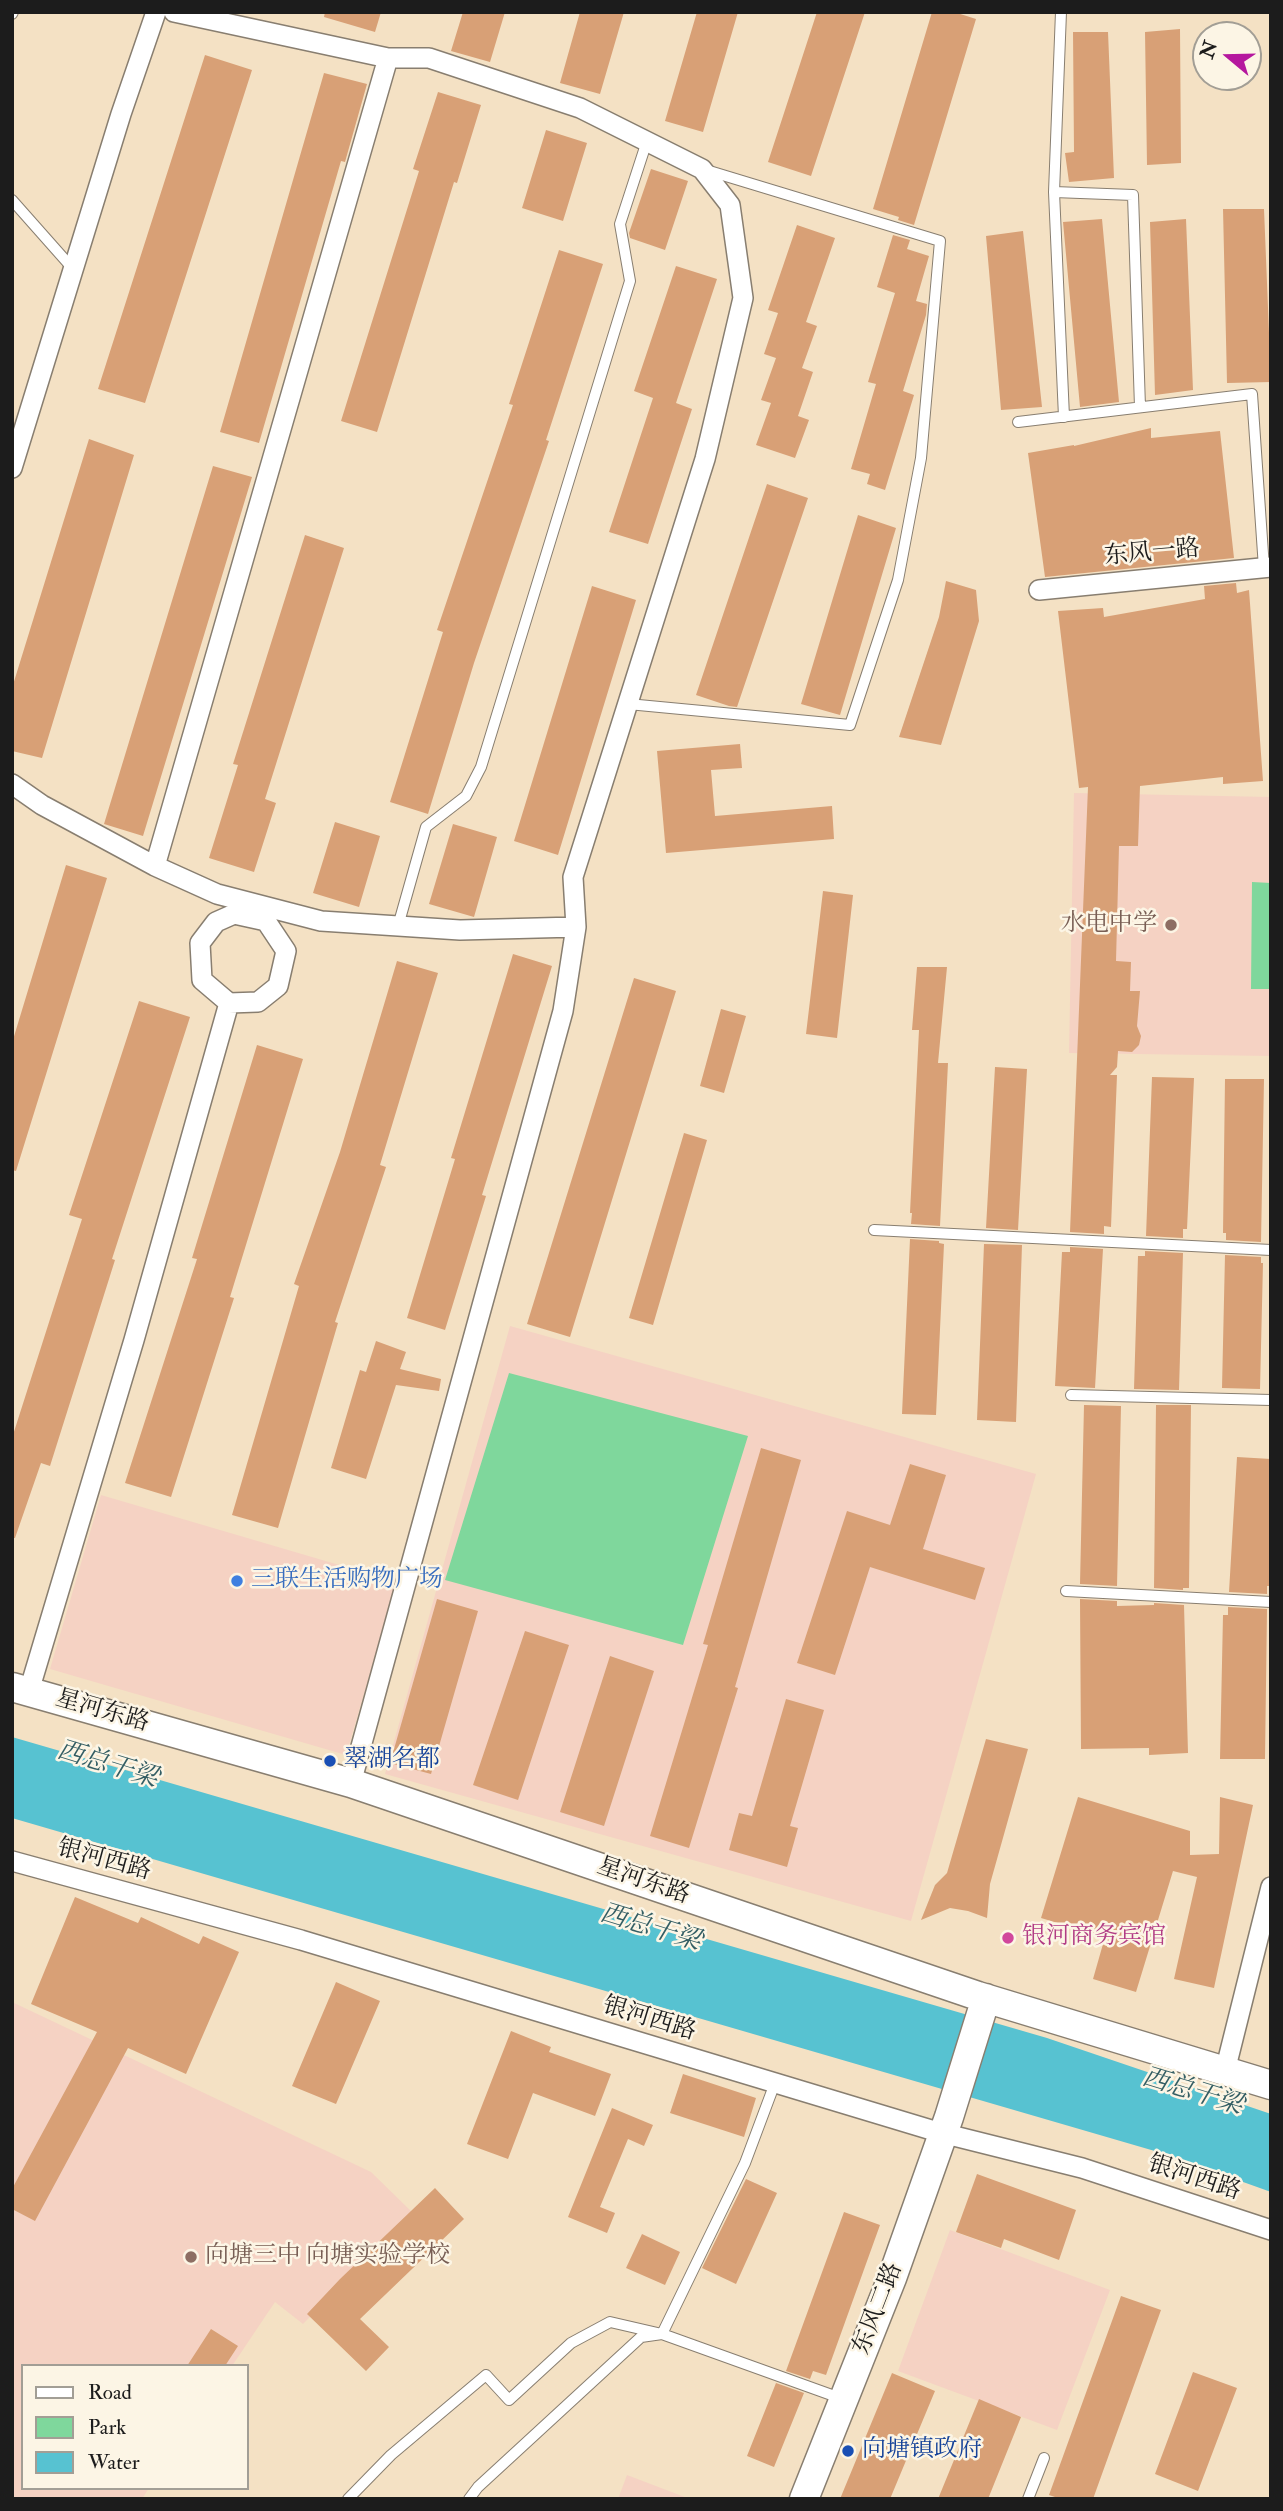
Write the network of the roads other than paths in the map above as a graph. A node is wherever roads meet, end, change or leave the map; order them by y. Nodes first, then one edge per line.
1 (156, 12) edge
2 (174, 12) edge
3 (1061, 12) edge
4 (388, 58) junction
5 (647, 141) junction
6 (702, 169) junction
7 (1054, 192) junction
8 (12, 200) edge
9 (74, 270) junction
10 (1140, 407) junction
11 (1064, 416) junction
12 (1018, 422) dead end
13 (12, 468) edge
14 (1267, 568) edge
15 (1039, 590) dead end
16 (628, 704) junction
17 (12, 784) edge
18 (155, 866) junction
19 (398, 926) junction
20 (576, 926) junction
21 (229, 1003) junction
22 (874, 1230) dead end
23 (1271, 1250) edge
24 (1071, 1395) dead end
25 (1271, 1400) edge
26 (1066, 1591) dead end
27 (1271, 1602) edge
28 (21, 1689) edge
29 (351, 1783) junction
30 (12, 1861) edge
31 (1271, 1887) edge
32 (984, 2006) junction
33 (1225, 2071) junction
34 (775, 2083) junction
35 (1271, 2085) edge
36 (946, 2125) junction
37 (1271, 2230) edge
38 (663, 2334) junction
39 (844, 2400) junction
40 (1044, 2458) dead end
41 (348, 2499) edge
42 (469, 2499) edge
43 (804, 2499) edge
44 (1028, 2499) edge

1 - 9 street
2 - 4 street
3 - 7 lane
4 - 5 street
4 - 18 street
5 - 6 street
5 - 19 lane
6 - 16 street
6 - 16 lane
7 - 10 lane
7 - 11 lane
8 - 9 lane
9 - 13 street
10 - 11 lane
10 - 14 lane
11 - 12 lane
14 - 15 street, 东风一路
16 - 20 street
17 - 18 street
18 - 19 street
19 - 20 street
20 - 29 street
21 - 21 street
21 - 28 street
22 - 23 lane
24 - 25 lane
26 - 27 lane
28 - 29 main road, 星河东路
29 - 32 main road, 星河东路
30 - 34 street, 银河西路
31 - 33 street
32 - 33 main road, 星河东路
32 - 36 main road, 东风二路
33 - 35 main road, 星河东路
34 - 36 street, 银河西路
34 - 38 lane
36 - 37 street, 银河西路
36 - 39 main road, 东风二路
38 - 39 lane
38 - 41 lane
38 - 42 lane
39 - 43 main road, 东风二路
40 - 44 lane

